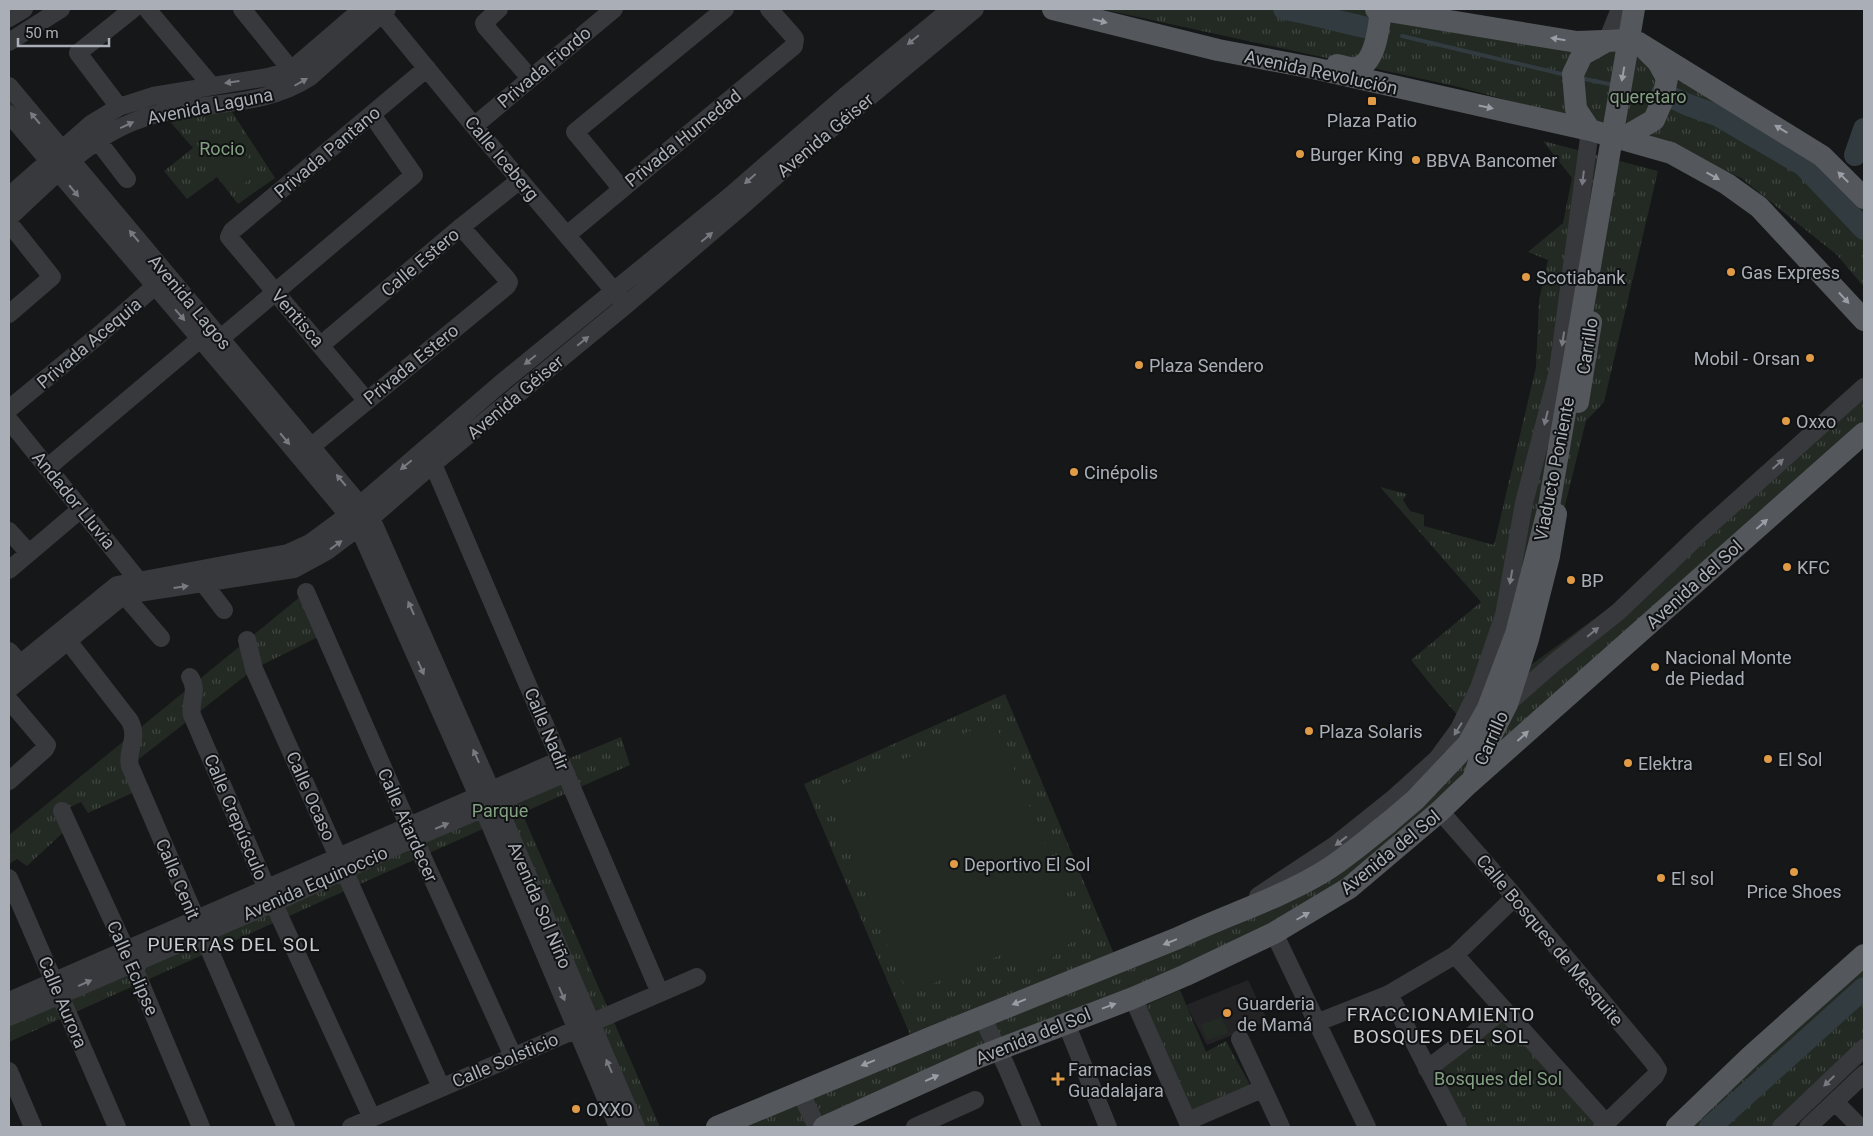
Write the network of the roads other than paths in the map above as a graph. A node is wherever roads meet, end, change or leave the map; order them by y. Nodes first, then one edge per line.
1 (24, 9) edge
2 (61, 9) edge
3 (133, 9) edge
4 (147, 9) edge
5 (362, 9) edge
6 (499, 9) edge
7 (614, 9) edge
8 (724, 9) edge
9 (769, 9) edge
10 (951, 9) edge
11 (972, 9) edge
12 (1053, 9) edge
13 (1620, 9) edge
14 (1634, 9) edge
15 (1643, 9) edge
16 (246, 10) edge
17 (382, 10) edge
18 (1379, 12) edge
19 (9, 18) edge
20 (1607, 41) junction
21 (9, 42) edge
22 (1639, 43) junction
23 (1278, 62) junction
24 (427, 68) junction
25 (291, 70) junction
26 (530, 78) junction
27 (211, 85) junction
28 (9, 86) edge
29 (153, 96) junction
30 (120, 107) junction
31 (841, 110) junction
32 (9, 114) edge
33 (157, 114) junction
34 (372, 115) junction
35 (474, 126) junction
36 (1590, 130) junction
37 (1622, 139) junction
38 (98, 141) junction
39 (60, 161) junction
40 (127, 179) dead end
41 (520, 180) junction
42 (621, 188) junction
43 (9, 196) edge
44 (1864, 198) edge
45 (735, 202) junction
46 (9, 218) edge
47 (9, 223) edge
48 (462, 227) junction
49 (567, 234) junction
50 (229, 237) joint
51 (161, 281) junction
52 (614, 290) junction
53 (276, 292) junction
54 (626, 305) junction
55 (9, 314) edge
56 (1864, 320) edge
57 (200, 338) junction
58 (220, 338) junction
59 (321, 345) junction
60 (499, 385) junction
61 (253, 388) junction
62 (1864, 388) edge
63 (366, 400) junction
64 (512, 400) junction
65 (9, 409) edge
66 (9, 420) edge
67 (1864, 433) edge
68 (312, 446) junction
69 (433, 464) junction
70 (47, 468) junction
71 (82, 509) junction
72 (360, 516) junction
73 (9, 531) edge
74 (29, 553) junction
75 (262, 566) junction
76 (9, 570) edge
77 (148, 583) junction
78 (204, 584) junction
79 (306, 592) dead end
80 (126, 596) junction
81 (224, 610) dead end
82 (161, 638) dead end
83 (247, 640) dead end
84 (68, 641) junction
85 (9, 651) edge
86 (19, 670) edge
87 (190, 676) dead end
88 (9, 689) edge
89 (9, 700) edge
90 (1507, 704) junction
91 (563, 766) junction
92 (1473, 780) junction
93 (9, 781) edge
94 (487, 800) junction
95 (62, 811) dead end
96 (1440, 811) junction
97 (411, 833) junction
98 (342, 863) junction
99 (1337, 863) joint
100 (9, 878) edge
101 (270, 896) junction
102 (1514, 897) junction
103 (1214, 921) junction
104 (199, 926) junction
105 (1274, 933) junction
106 (1456, 955) junction
107 (1864, 955) edge
108 (129, 956) junction
109 (697, 976) dead end
110 (57, 989) junction
111 (660, 993) junction
112 (1389, 994) junction
113 (1133, 998) junction
114 (9, 1002) edge
115 (1502, 1009) junction
116 (9, 1017) edge
117 (982, 1017) junction
118 (1066, 1023) junction
119 (1316, 1023) junction
120 (583, 1026) junction
121 (1240, 1039) dead end
122 (1864, 1048) edge
123 (998, 1050) junction
124 (513, 1056) junction
125 (1427, 1069) junction
126 (9, 1070) edge
127 (1864, 1074) edge
128 (441, 1087) junction
129 (1262, 1089) junction
130 (800, 1092) junction
131 (976, 1100) dead end
132 (616, 1101) junction
133 (1835, 1102) junction
134 (372, 1118) junction
135 (1189, 1124) edge
136 (1604, 1125) edge
137 (33, 1127) edge
138 (117, 1127) edge
139 (201, 1127) edge
140 (286, 1127) edge
141 (351, 1127) edge
142 (618, 1127) edge
143 (636, 1127) edge
144 (717, 1127) edge
145 (817, 1127) edge
146 (824, 1127) edge
147 (915, 1127) edge
148 (1032, 1127) edge
149 (1108, 1127) edge
150 (1282, 1127) edge
151 (1367, 1127) edge
152 (1458, 1127) edge
153 (1677, 1127) edge
154 (1781, 1127) edge
155 (1808, 1127) edge
156 (1860, 1127) edge

1 - 19 street
2 - 21 street
3 - 30 street
4 - 27 street
5 - 25 street, Avenida Laguna
6 - 26 street
7 - 26 street, Privada Fiordo
8 - 42 street
9 - 42 street, Privada Humedad
10 -> 31 street, Avenida Géiser
11 - 31 street, Avenida Géiser
12 -> 23 main road, Avenida Revolución
13 - 20 street
14 -> 99 main road, Viaducto Poniente, bridge
15 - 22 main road
16 - 25 street
17 - 24 street, Calle Iceberg
33 -> 17 street, Avenida Laguna
20 -> 18 main road
18 - 23 main road
20 - 22 main road
20 - 36 main road
22 - 37 main road
44 -> 22 main road
23 -> 36 main road, Avenida Revolución
24 - 34 street, Privada Pantano
24 - 35 street, Calle Iceberg
25 -> 27 street, Avenida Laguna
26 - 35 street, Privada Fiordo
27 - 29 street, Avenida Laguna
39 -> 28 street, Avenida Lagos
29 - 30 street, Avenida Laguna
29 - 33 street
30 - 39 street, Avenida Laguna
31 - 45 street, Avenida Géiser
32 - 39 street, Avenida Lagos
38 -> 33 street, Avenida Laguna
34 - 50 street, Privada Pantano
34 - 53 street
35 - 41 street, Calle Iceberg
36 - 37 main road
36 -> 103 street, Avenida del Sol
37 -> 56 main road
37 - 90 main road, Carrillo
38 - 39 street, Avenida Laguna
38 - 40 street
39 - 43 street, Avenida Laguna
39 - 46 street, Avenida Laguna
39 - 51 street, Avenida Lagos
41 - 48 street, Calle Estero
41 - 49 street, Calle Iceberg
42 - 49 street, Privada Humedad
45 - 52 street, Avenida Géiser
54 -> 45 street, Avenida Géiser
47 - 55 street
48 - 59 street, Calle Estero
48 - 63 street, Privada Estero
49 - 52 street, Calle Iceberg
50 - 53 street, Ventisca
51 -> 57 street, Avenida Lagos
51 - 58 street, Avenida Lagos
51 - 65 street, Privada Acequia
52 - 54 street, Calle Iceberg
52 -> 60 street, Avenida Géiser
53 - 58 street
53 - 59 street, Ventisca
64 -> 54 street, Avenida Géiser
57 - 61 street, Avenida Lagos
57 - 70 street
58 - 61 street, Avenida Lagos
59 - 63 street, Ventisca
60 - 64 street
60 -> 72 street, Avenida Géiser
61 - 68 street, Avenida Lagos
61 -> 72 street, Avenida Lagos
90 -> 62 street, Avenida del Sol
63 - 68 street, Privada Estero
64 - 69 street, Avenida Géiser
66 - 70 street, Andador Lluvia
92 -> 67 main road, Avenida del Sol
72 -> 68 street, Avenida Lagos
69 - 72 street, Avenida Géiser
69 - 91 street, Calle Nadir
70 - 71 street, Andador Lluvia
71 - 74 street
71 - 77 street, Andador Lluvia
72 - 75 street, Avenida Géiser
72 - 94 street, Avenida Sol Niño
73 - 74 street
74 - 76 street
75 - 77 street, Avenida Géiser
75 - 78 street, Avenida Géiser
77 -> 78 street, Avenida Géiser
77 - 80 street, Avenida Géiser
77 - 86 street, Avenida Géiser
78 - 81 street
79 - 97 street, Calle Atardecer
80 - 82 street
80 - 84 street, Avenida Géiser
83 - 98 street, Calle Ocaso
84 - 86 street, Avenida Géiser
84 - 104 street, Calle Cenit
85 - 86 street
86 - 88 street, Avenida Géiser
87 - 101 street, Calle Crepúsculo
89 - 93 street
90 - 92 main road, Carrillo
91 - 94 street, Avenida Equinoccio
91 - 111 street, Calle Nadir
92 - 96 main road, Avenida del Sol
94 - 97 street, Avenida Equinoccio
94 - 120 street, Avenida Sol Niño
95 - 108 street, Calle Eclipse
96 - 102 street, Calle Bosques de Mesquite
105 -> 96 main road, Avenida del Sol
97 - 98 street, Avenida Equinoccio
97 - 124 street, Calle Atardecer
98 - 101 street, Avenida Equinoccio
98 - 128 street, Calle Ocaso
99 - 103 main road, Avenida del Sol
100 - 110 street, Calle Aurora
101 - 104 street, Avenida Equinoccio
101 - 134 street, Calle Crepúsculo
102 - 106 street
102 - 136 street, Calle Bosques de Mesquite
103 -> 117 main road, Avenida del Sol
104 - 108 street, Avenida Equinoccio
104 - 140 street, Calle Cenit
105 - 113 main road, Avenida del Sol
105 - 119 street
106 - 112 street
106 - 115 street
107 - 153 main road
108 - 110 street, Avenida Equinoccio
108 - 139 street, Calle Eclipse
109 - 111 street, Calle Solsticio
110 - 114 street, Avenida Equinoccio
110 - 116 street, Avenida Equinoccio
110 - 138 street, Calle Aurora
111 - 120 street, Calle Solsticio
112 - 119 street
112 - 125 street
118 -> 113 main road, Avenida del Sol
113 - 135 street
115 - 125 street
115 - 136 street
117 - 123 street
117 -> 130 main road, Avenida del Sol
118 - 123 main road, Avenida del Sol
118 - 149 street
119 - 151 street
120 - 124 street, Calle Solsticio
120 - 132 street, Avenida Sol Niño
121 - 129 street
122 -> 154 street
146 -> 123 main road, Avenida del Sol
123 - 148 street
124 - 128 street, Calle Solsticio
125 - 152 street
126 - 137 street
127 - 133 street
128 - 134 street, Calle Solsticio
129 - 135 street
129 - 150 street
130 - 144 main road, Avenida del Sol
130 - 145 street
131 - 147 street
132 - 142 street, Avenida Sol Niño
132 - 143 street, Avenida Sol Niño
133 - 155 street
133 - 156 street
134 - 141 street, Calle Solsticio

